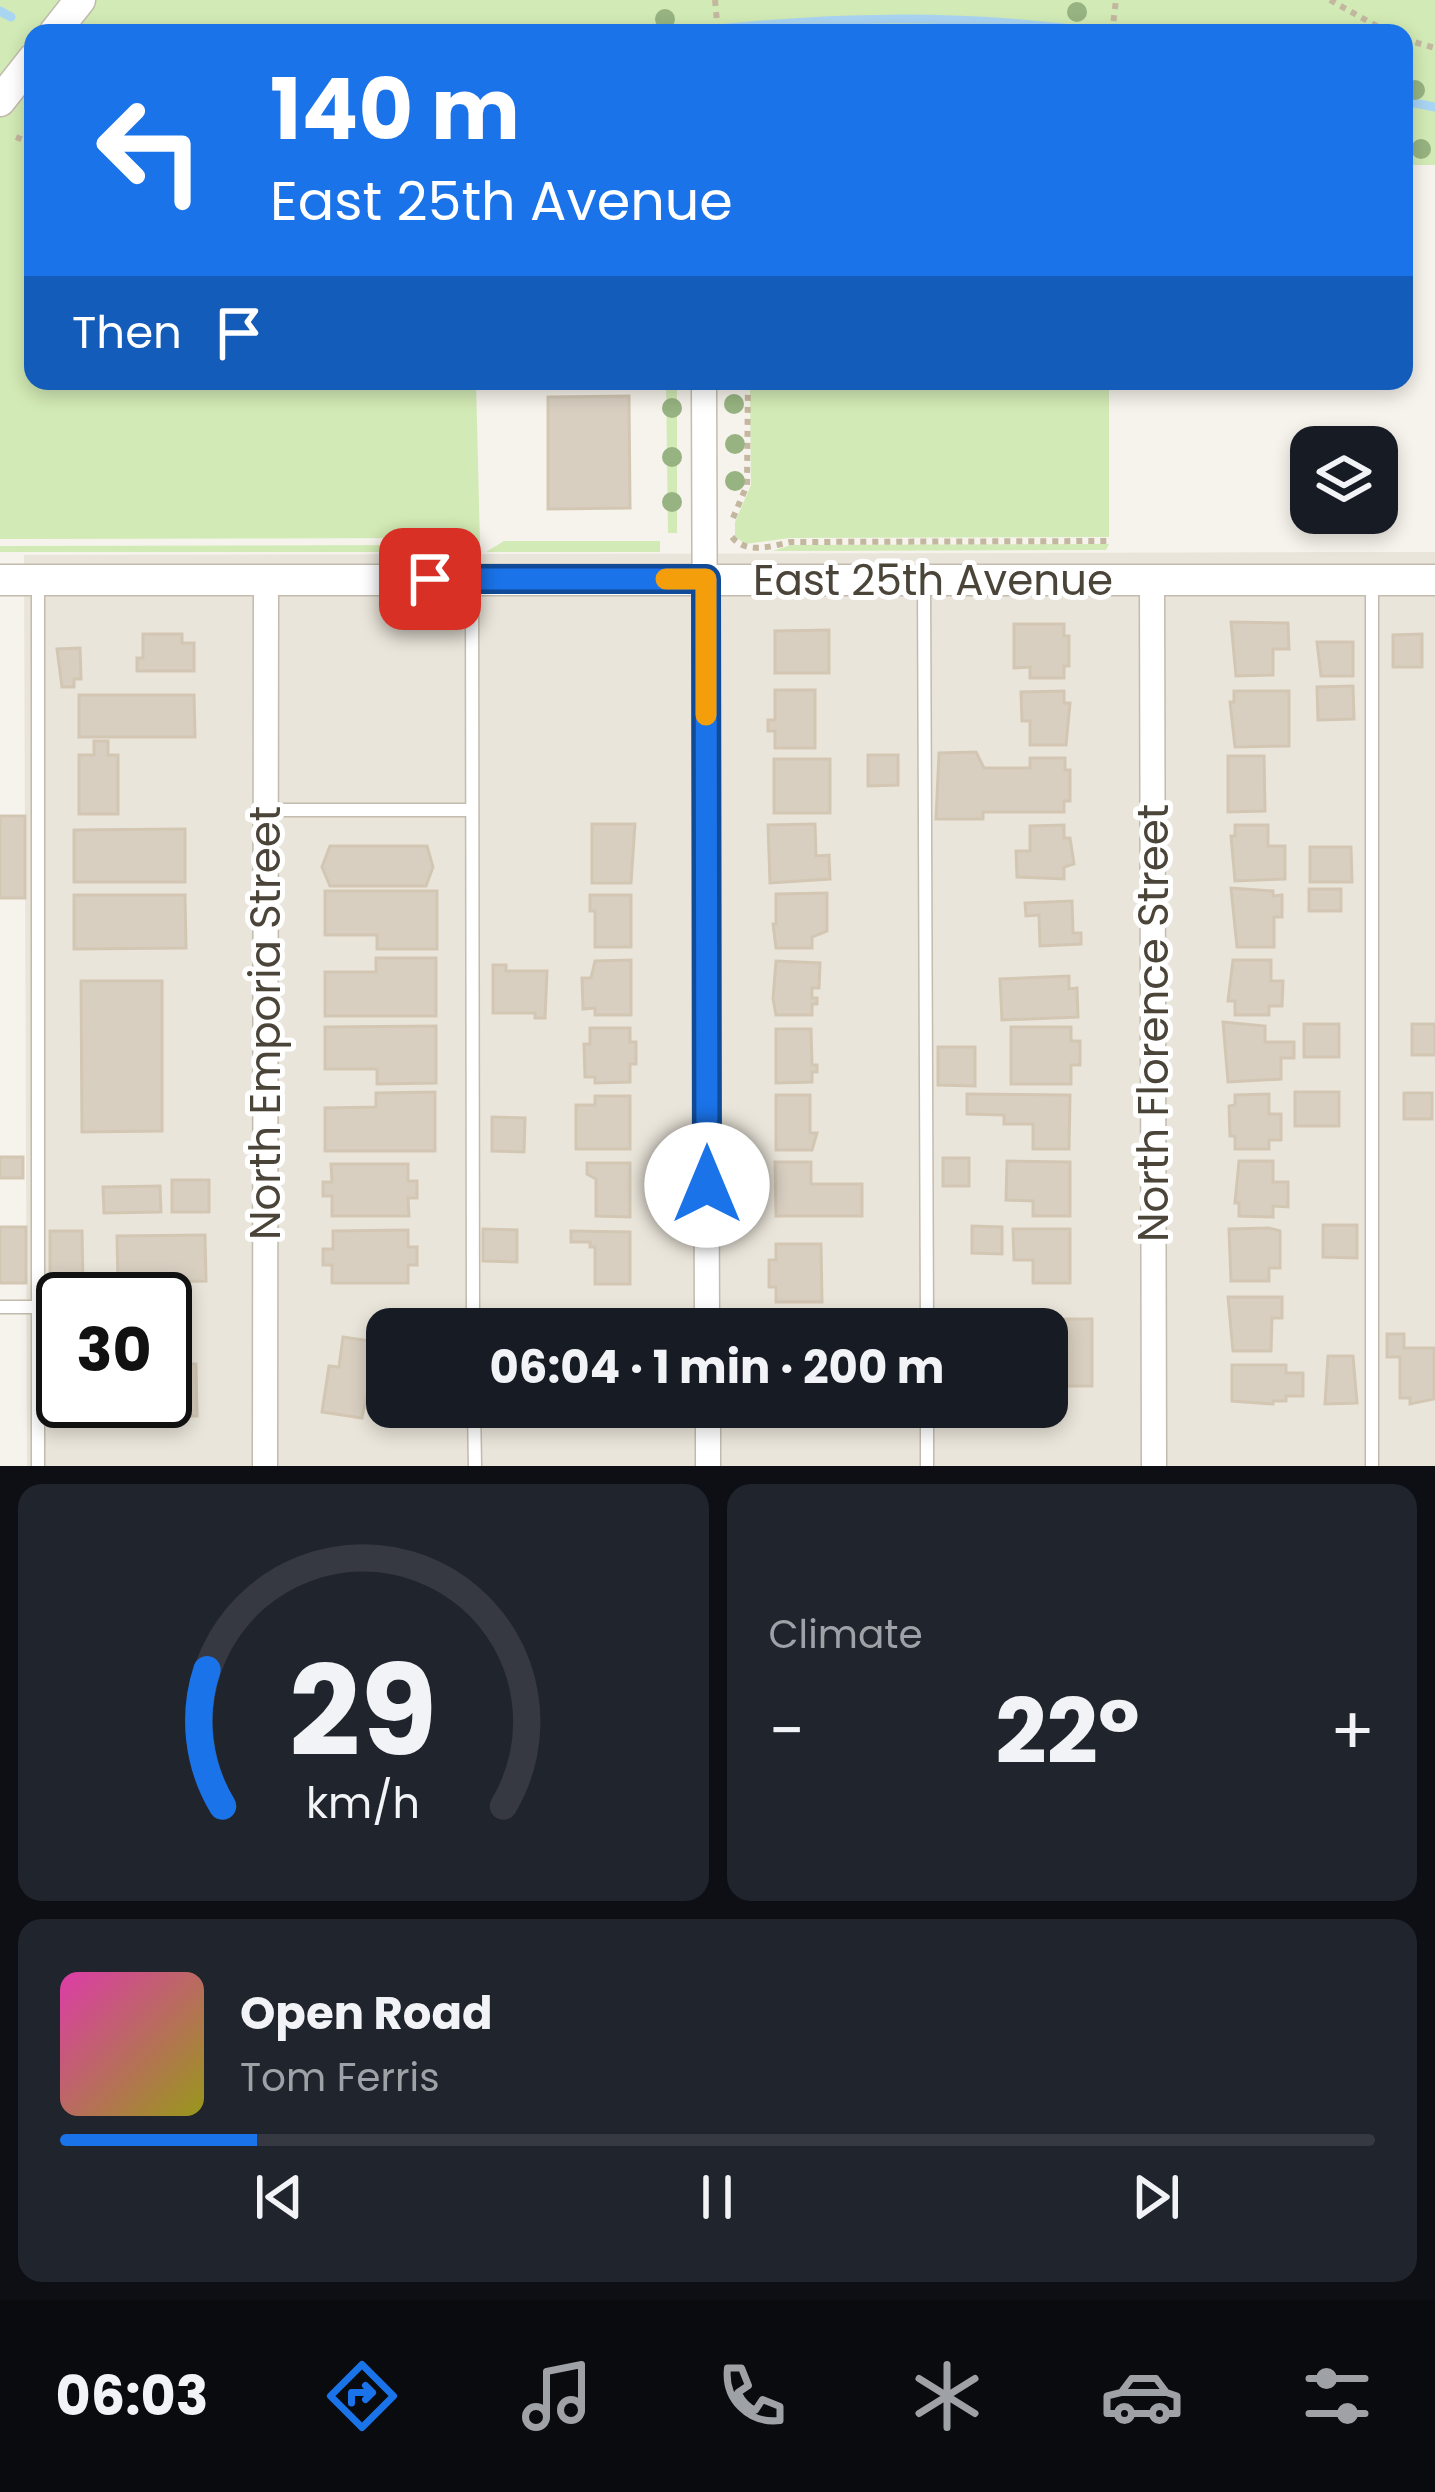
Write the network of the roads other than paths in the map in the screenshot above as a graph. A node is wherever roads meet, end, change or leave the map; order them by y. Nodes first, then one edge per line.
1 (80, 0) edge
2 (61, 24) edge
3 (24, 70) edge
4 (0, 101) edge
5 (704, 390) edge
6 (472, 579) junction
7 (706, 579) junction
8 (0, 580) edge
9 (38, 580) junction
10 (266, 580) junction
11 (1152, 580) junction
12 (1372, 580) junction
13 (1435, 580) edge
14 (924, 581) junction
15 (266, 810) junction
16 (469, 810) junction
17 (38, 1272) edge
18 (0, 1307) edge
19 (36, 1307) edge
20 (473, 1308) edge
21 (707, 1308) edge
22 (927, 1308) edge
23 (38, 1428) edge
24 (474, 1428) edge
25 (708, 1428) edge
26 (927, 1428) edge
27 (38, 1466) edge
28 (265, 1466) edge
29 (475, 1466) edge
30 (708, 1466) edge
31 (927, 1466) edge
32 (1154, 1466) edge
33 (1372, 1466) edge

1 - 2 street
3 - 4 street
5 - 7 street
6 - 7 street, East 25th Avenue
6 - 10 street, East 25th Avenue
6 - 16 lane
7 - 14 street, East 25th Avenue
7 - 21 street
8 - 9 street, East 25th Avenue
9 - 10 street, East 25th Avenue
9 - 17 lane
10 - 15 street, North Emporia Street
11 - 12 street, East 25th Avenue
11 - 14 street, East 25th Avenue
11 - 32 street, North Florence Street
12 - 13 street, East 25th Avenue
12 - 33 lane
14 - 22 lane
15 - 16 lane
15 - 28 street, North Emporia Street
16 - 20 lane
18 - 19 lane
23 - 27 lane
24 - 29 lane
25 - 30 street
26 - 31 lane

